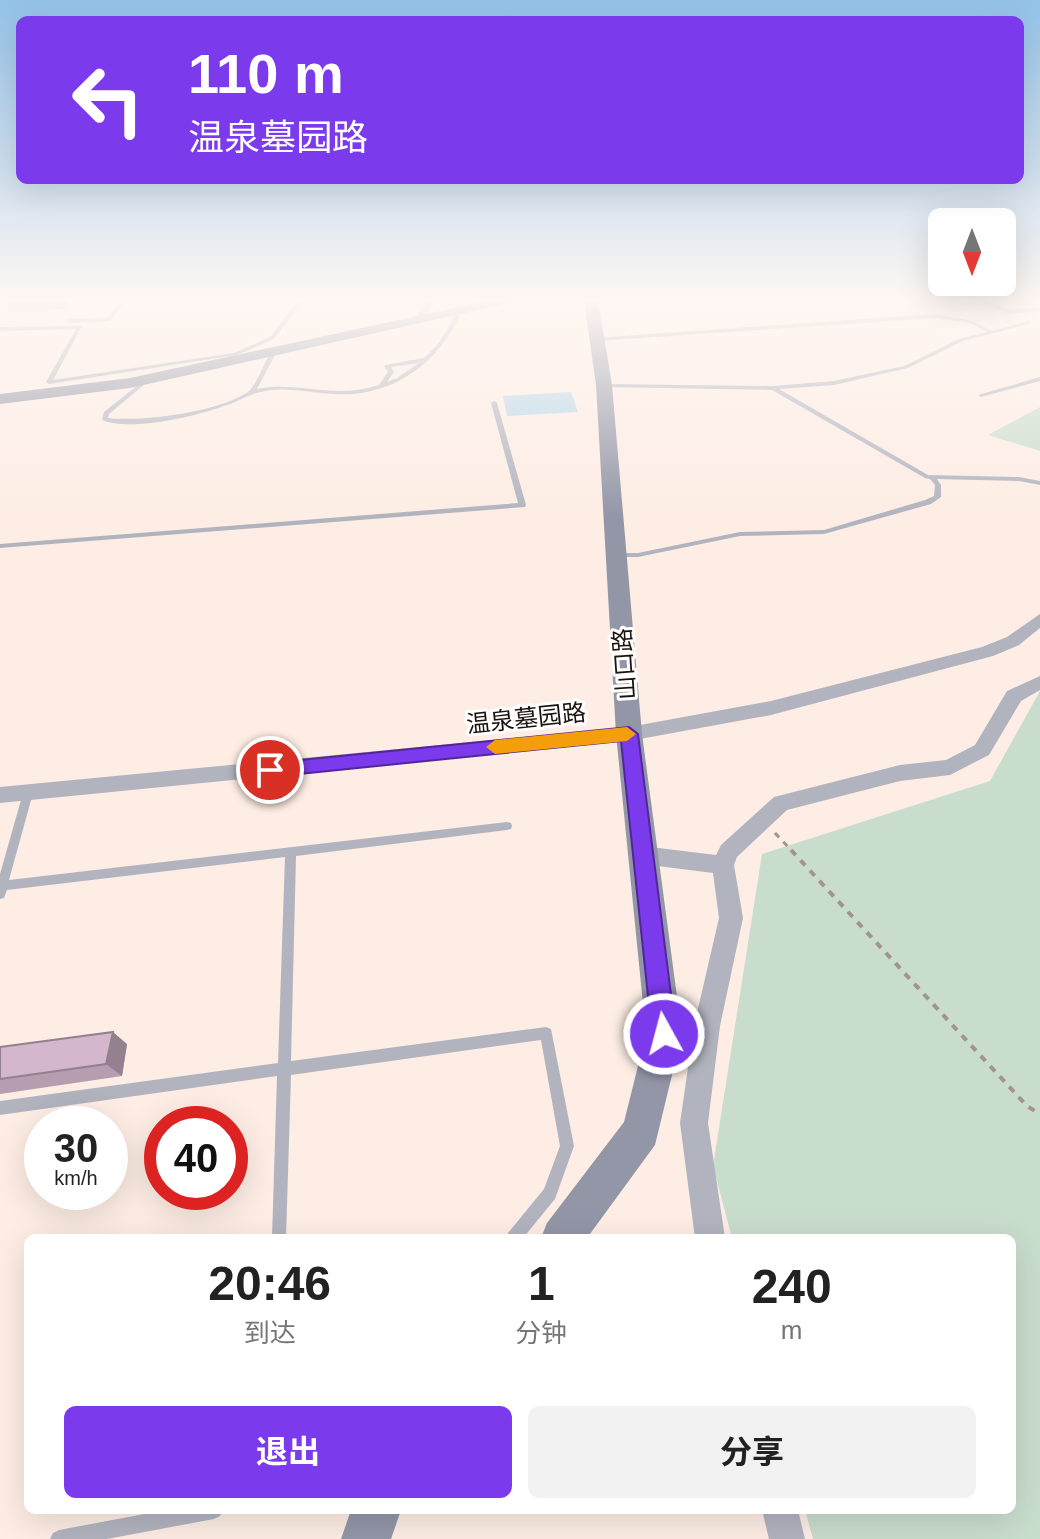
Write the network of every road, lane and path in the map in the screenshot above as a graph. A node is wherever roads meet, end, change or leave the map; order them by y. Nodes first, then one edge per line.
1 (55, 372) edge
2 (117, 372) edge
3 (195, 372) edge
4 (263, 372) edge
5 (391, 372) edge
6 (405, 372) edge
7 (602, 372) edge
8 (884, 372) edge
9 (1040, 379) edge
10 (143, 383) junction
11 (382, 385) junction
12 (604, 385) junction
13 (773, 388) junction
14 (253, 391) junction
15 (981, 395) dead end
16 (0, 399) edge
17 (494, 403) dead end
18 (933, 478) junction
19 (1040, 483) edge
20 (0, 546) edge
21 (616, 555) junction
22 (1040, 619) edge
23 (1040, 682) edge
24 (629, 734) junction
25 (28, 793) junction
26 (0, 795) edge
27 (761, 818) junction
28 (507, 826) dead end
29 (291, 852) junction
30 (642, 855) junction
31 (723, 865) junction
32 (1, 890) edge
33 (284, 1068) junction
34 (0, 1108) edge
35 (1040, 1114) edge
36 (279, 1234) edge
37 (516, 1234) edge
38 (565, 1234) edge
39 (709, 1234) edge
40 (193, 1514) edge
41 (375, 1514) edge
42 (781, 1514) edge
43 (59, 1539) edge
44 (366, 1539) edge
45 (787, 1539) edge

1 - 2 lane
3 - 10 street
4 - 14 lane
5 - 11 lane
6 - 11 lane
7 - 12 street, 山口路
8 - 13 lane
9 - 15 lane
10 - 14 lane
10 - 16 street
11 - 14 lane
12 - 13 lane
12 - 21 street, 山口路
13 - 18 lane
17 - 20 lane
18 - 19 lane
18 - 21 lane
21 - 24 street, 山口路
22 - 24 street, 温泉墓园路
23 - 27 street
24 - 25 street, 温泉墓园路
24 - 30 street, 山口路
25 - 26 street, 温泉墓园路
25 - 32 lane
27 - 31 street
27 - 35 path
28 - 29 lane
29 - 32 lane
29 - 33 lane
30 - 31 street
30 - 38 street, 山口路
31 - 39 street
33 - 34 lane
33 - 36 lane
33 - 37 lane
40 - 43 lane
41 - 44 street
42 - 45 street

